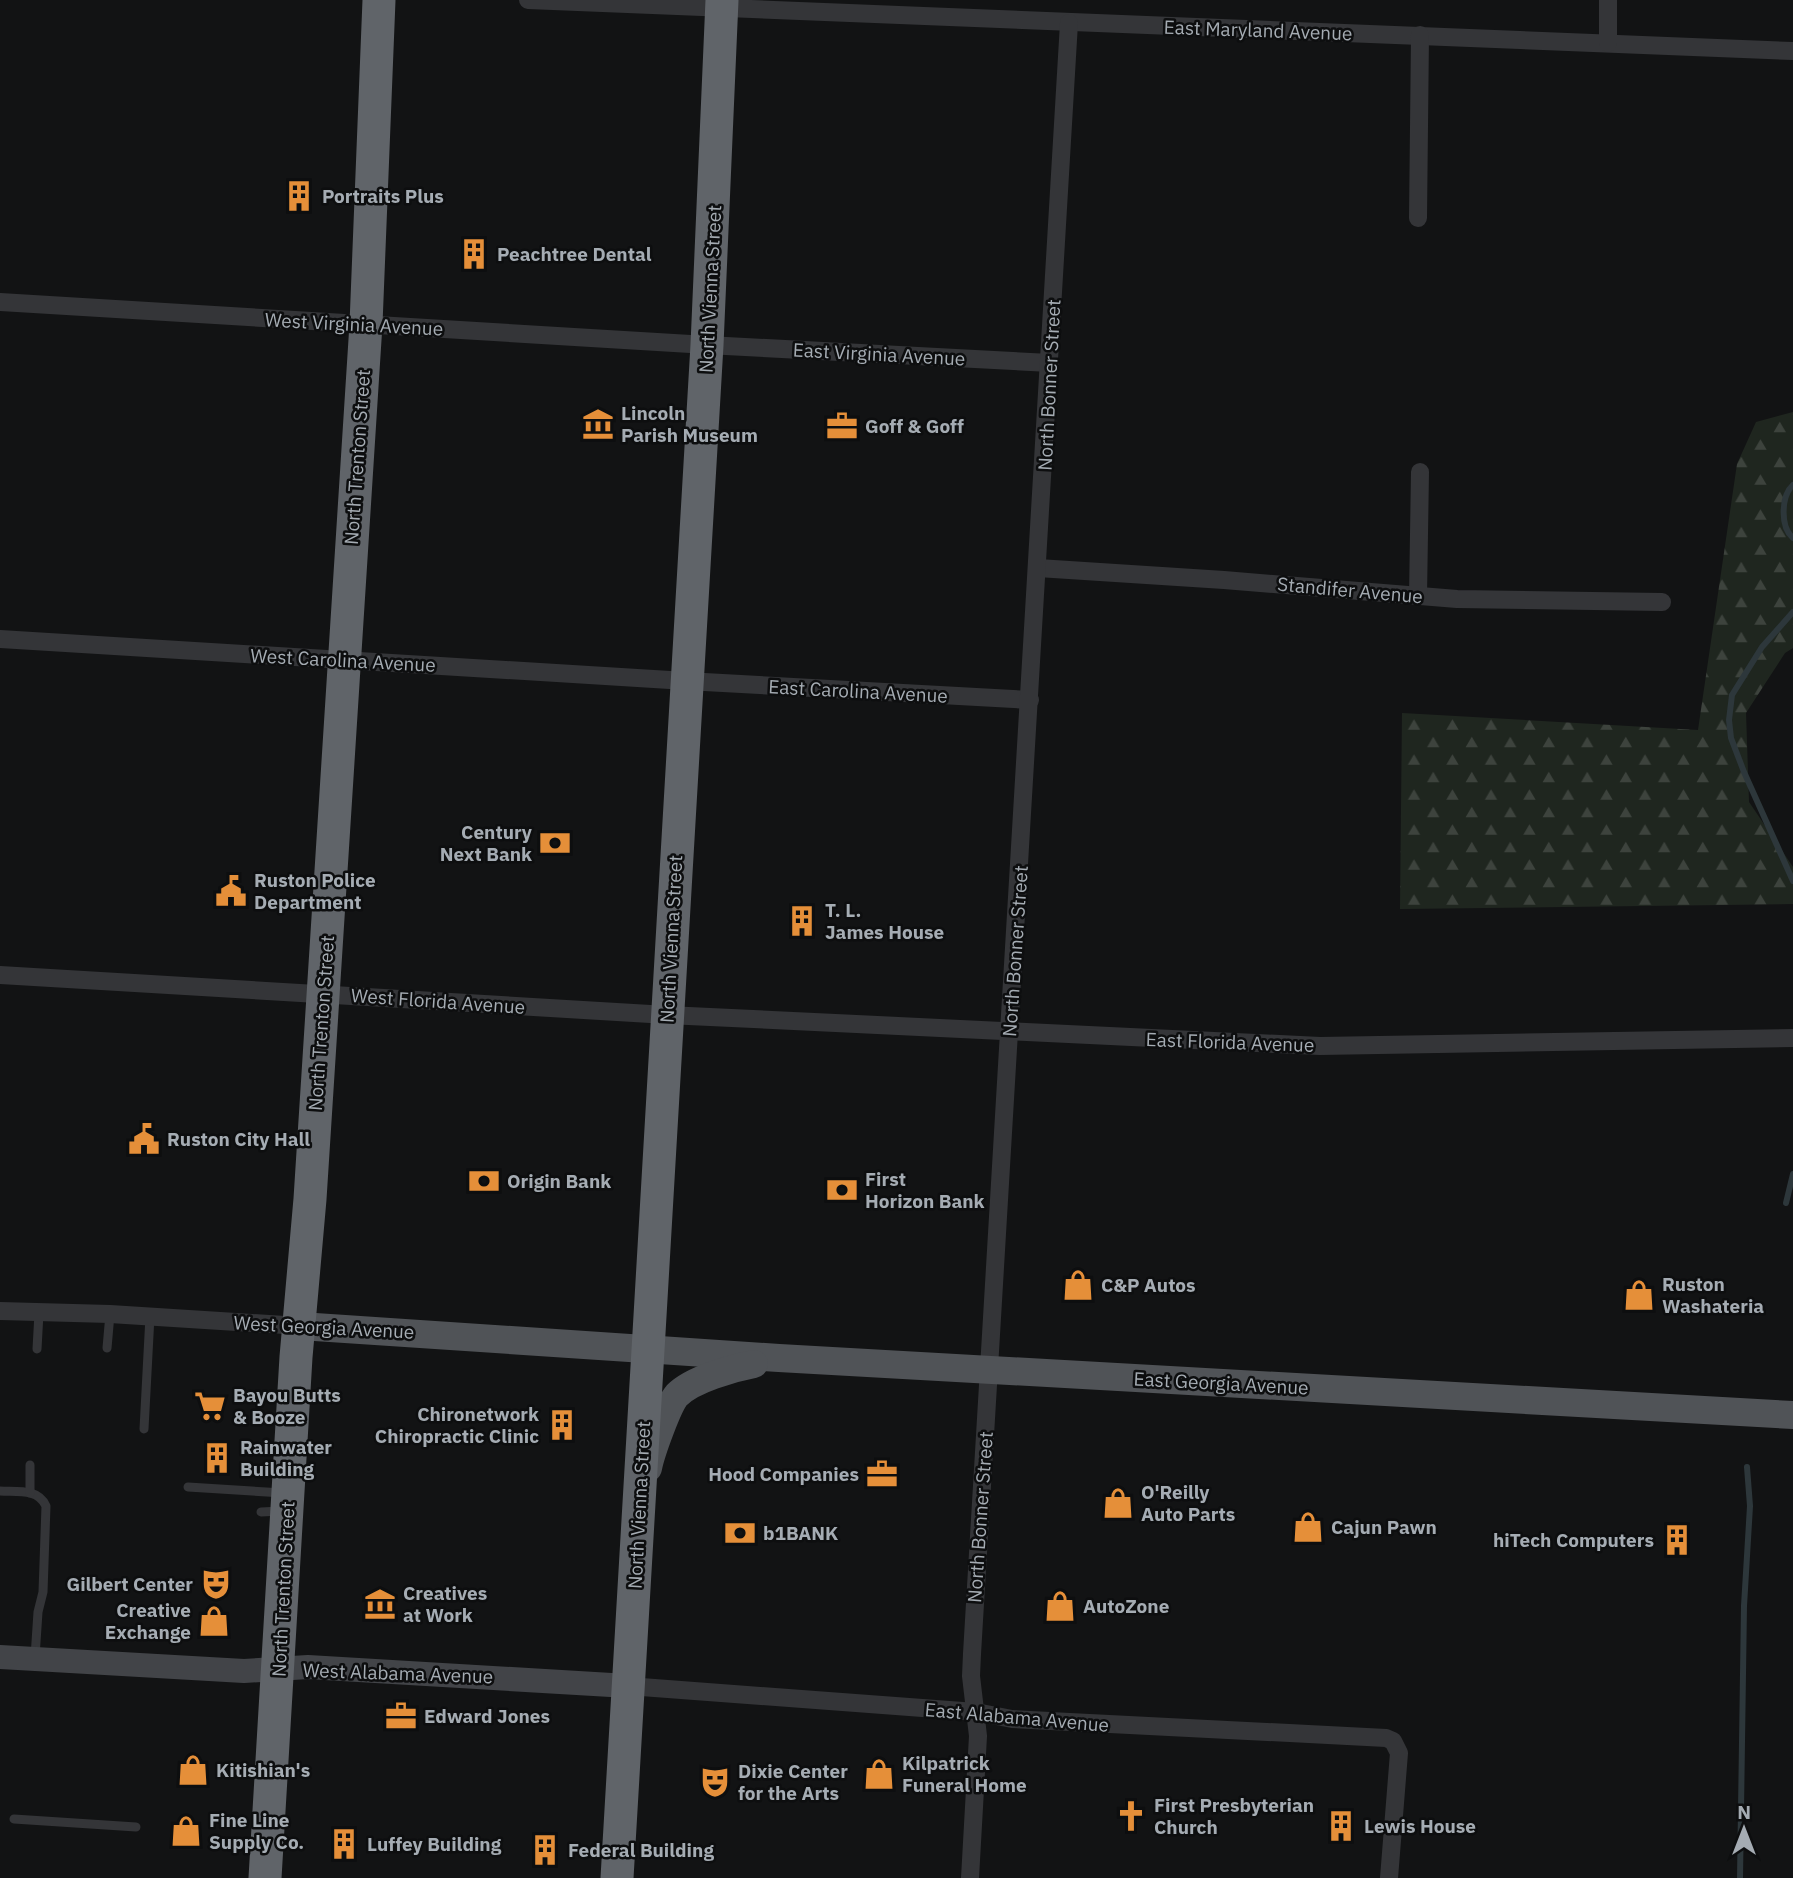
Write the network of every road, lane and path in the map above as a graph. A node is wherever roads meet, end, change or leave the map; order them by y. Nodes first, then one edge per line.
1 (379, 0) edge
2 (528, 0) edge
3 (1608, 0) edge
4 (722, 5) edge
5 (1069, 23) junction
6 (1420, 35) junction
7 (1608, 43) junction
8 (1793, 51) edge
9 (1418, 218) dead end
10 (0, 302) edge
11 (366, 324) junction
12 (707, 345) junction
13 (1050, 363) junction
14 (1420, 472) dead end
15 (1038, 568) junction
16 (1418, 596) junction
17 (1662, 602) dead end
18 (0, 639) edge
19 (343, 660) junction
20 (686, 681) junction
21 (1030, 700) junction
22 (0, 975) edge
23 (323, 995) junction
24 (667, 1016) junction
25 (1009, 1033) junction
26 (1793, 1038) edge
27 (0, 1311) edge
28 (38, 1313) junction
29 (110, 1314) junction
30 (150, 1316) junction
31 (300, 1326) junction
32 (107, 1348) dead end
33 (648, 1348) junction
34 (37, 1349) dead end
35 (779, 1358) junction
36 (989, 1370) junction
37 (1793, 1415) edge
38 (144, 1429) dead end
39 (30, 1465) dead end
40 (188, 1488) dead end
41 (0, 1491) edge
42 (30, 1493) junction
43 (279, 1505) junction
44 (638, 1525) junction
45 (0, 1657) edge
46 (35, 1659) junction
47 (277, 1671) junction
48 (628, 1686) junction
49 (976, 1712) junction
50 (13, 1819) dead end
51 (136, 1827) dead end
52 (265, 1878) edge
53 (617, 1878) edge
54 (970, 1878) edge
55 (1389, 1878) edge

1 - 11 highway, North Trenton Street
2 - 4 street, East Maryland Avenue
3 - 7 street
4 - 5 street, East Maryland Avenue
4 - 12 highway, North Vienna Street
5 - 6 street, East Maryland Avenue
5 - 13 street, North Bonner Street
6 - 7 street, East Maryland Avenue
6 - 9 street
7 - 8 street, East Maryland Avenue
10 - 11 street, West Virginia Avenue
11 - 12 street, West Virginia Avenue
11 - 19 highway, North Trenton Street
12 - 13 street, East Virginia Avenue
12 - 20 highway, North Vienna Street
13 - 15 street, North Bonner Street
14 - 16 street
15 - 16 street, Standifer Avenue
15 - 21 street, North Bonner Street
16 - 17 street, Standifer Avenue
18 - 19 street, West Carolina Avenue
19 - 20 street, West Carolina Avenue
19 - 23 highway, North Trenton Street
20 - 21 street, East Carolina Avenue
20 - 24 highway, North Vienna Street
21 - 25 street, North Bonner Street
22 - 23 street, West Florida Avenue
23 - 24 street, West Florida Avenue
23 - 31 highway, North Trenton Street
24 - 25 street, East Florida Avenue
24 - 33 highway, North Vienna Street
25 - 26 street, East Florida Avenue
25 - 36 street, North Bonner Street
27 - 28 street, West Georgia Avenue
28 - 29 street, West Georgia Avenue
28 - 34 lane
29 - 30 street, West Georgia Avenue
29 - 32 lane
30 - 31 street, West Georgia Avenue
30 - 38 lane
31 - 33 main road, West Georgia Avenue
31 - 43 highway, North Trenton Street
33 - 35 main road, East Georgia Avenue
33 - 44 highway, North Vienna Street
35 - 36 main road, East Georgia Avenue
35 - 44 main road
36 - 37 main road, East Georgia Avenue
36 - 49 street, North Bonner Street
39 - 42 lane
40 - 43 lane
41 - 42 lane
42 - 46 lane
43 - 47 highway, North Trenton Street
44 - 48 highway, North Vienna Street
45 - 46 main road, West Alabama Avenue
46 - 47 main road, West Alabama Avenue
47 - 48 main road, West Alabama Avenue
47 - 52 highway, North Trenton Street
48 - 49 street, East Alabama Avenue
48 - 53 highway, North Vienna Street
49 - 54 street, North Bonner Street
49 - 55 street, East Alabama Avenue
50 - 51 lane

